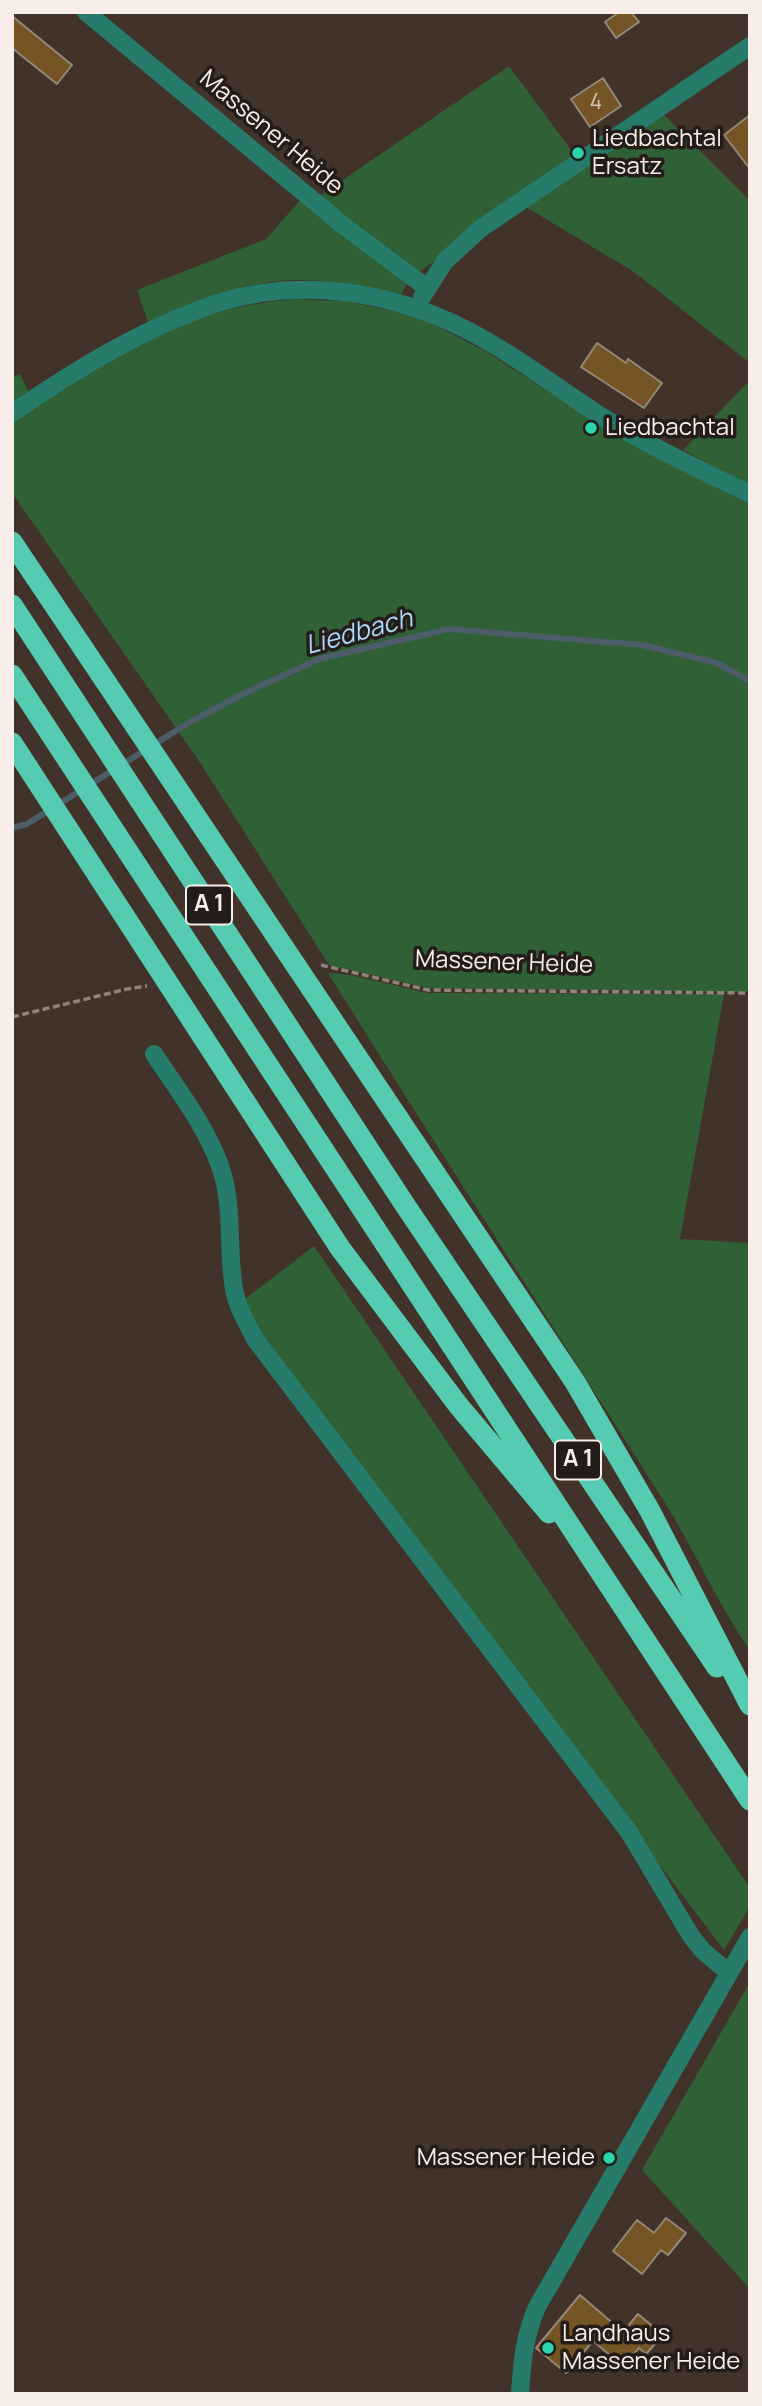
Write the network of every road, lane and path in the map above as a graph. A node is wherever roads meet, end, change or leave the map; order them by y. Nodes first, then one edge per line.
1 (86, 12) edge
2 (750, 46) edge
3 (427, 288) junction
4 (418, 309) junction
5 (12, 413) edge
6 (750, 494) edge
7 (12, 542) edge
8 (12, 605) edge
9 (12, 675) edge
10 (12, 743) edge
11 (316, 964) dead end
12 (154, 985) dead end
13 (750, 993) edge
14 (12, 1017) edge
15 (154, 1054) dead end
16 (607, 1581) junction
17 (750, 1705) edge
18 (750, 1715) edge
19 (746, 1794) edge
20 (750, 1937) edge
21 (729, 1973) junction
22 (520, 2394) edge

1 - 3 street, Massener Heide
2 - 3 street
3 - 4 street
4 - 5 street
4 - 6 street
7 - 17 highway
8 - 18 highway, A 1
9 - 16 highway, A 1
10 - 16 highway
11 - 13 path, Massener Heide
12 - 14 path
15 - 21 street
16 - 19 highway, A 1
20 - 21 street
21 - 22 street

